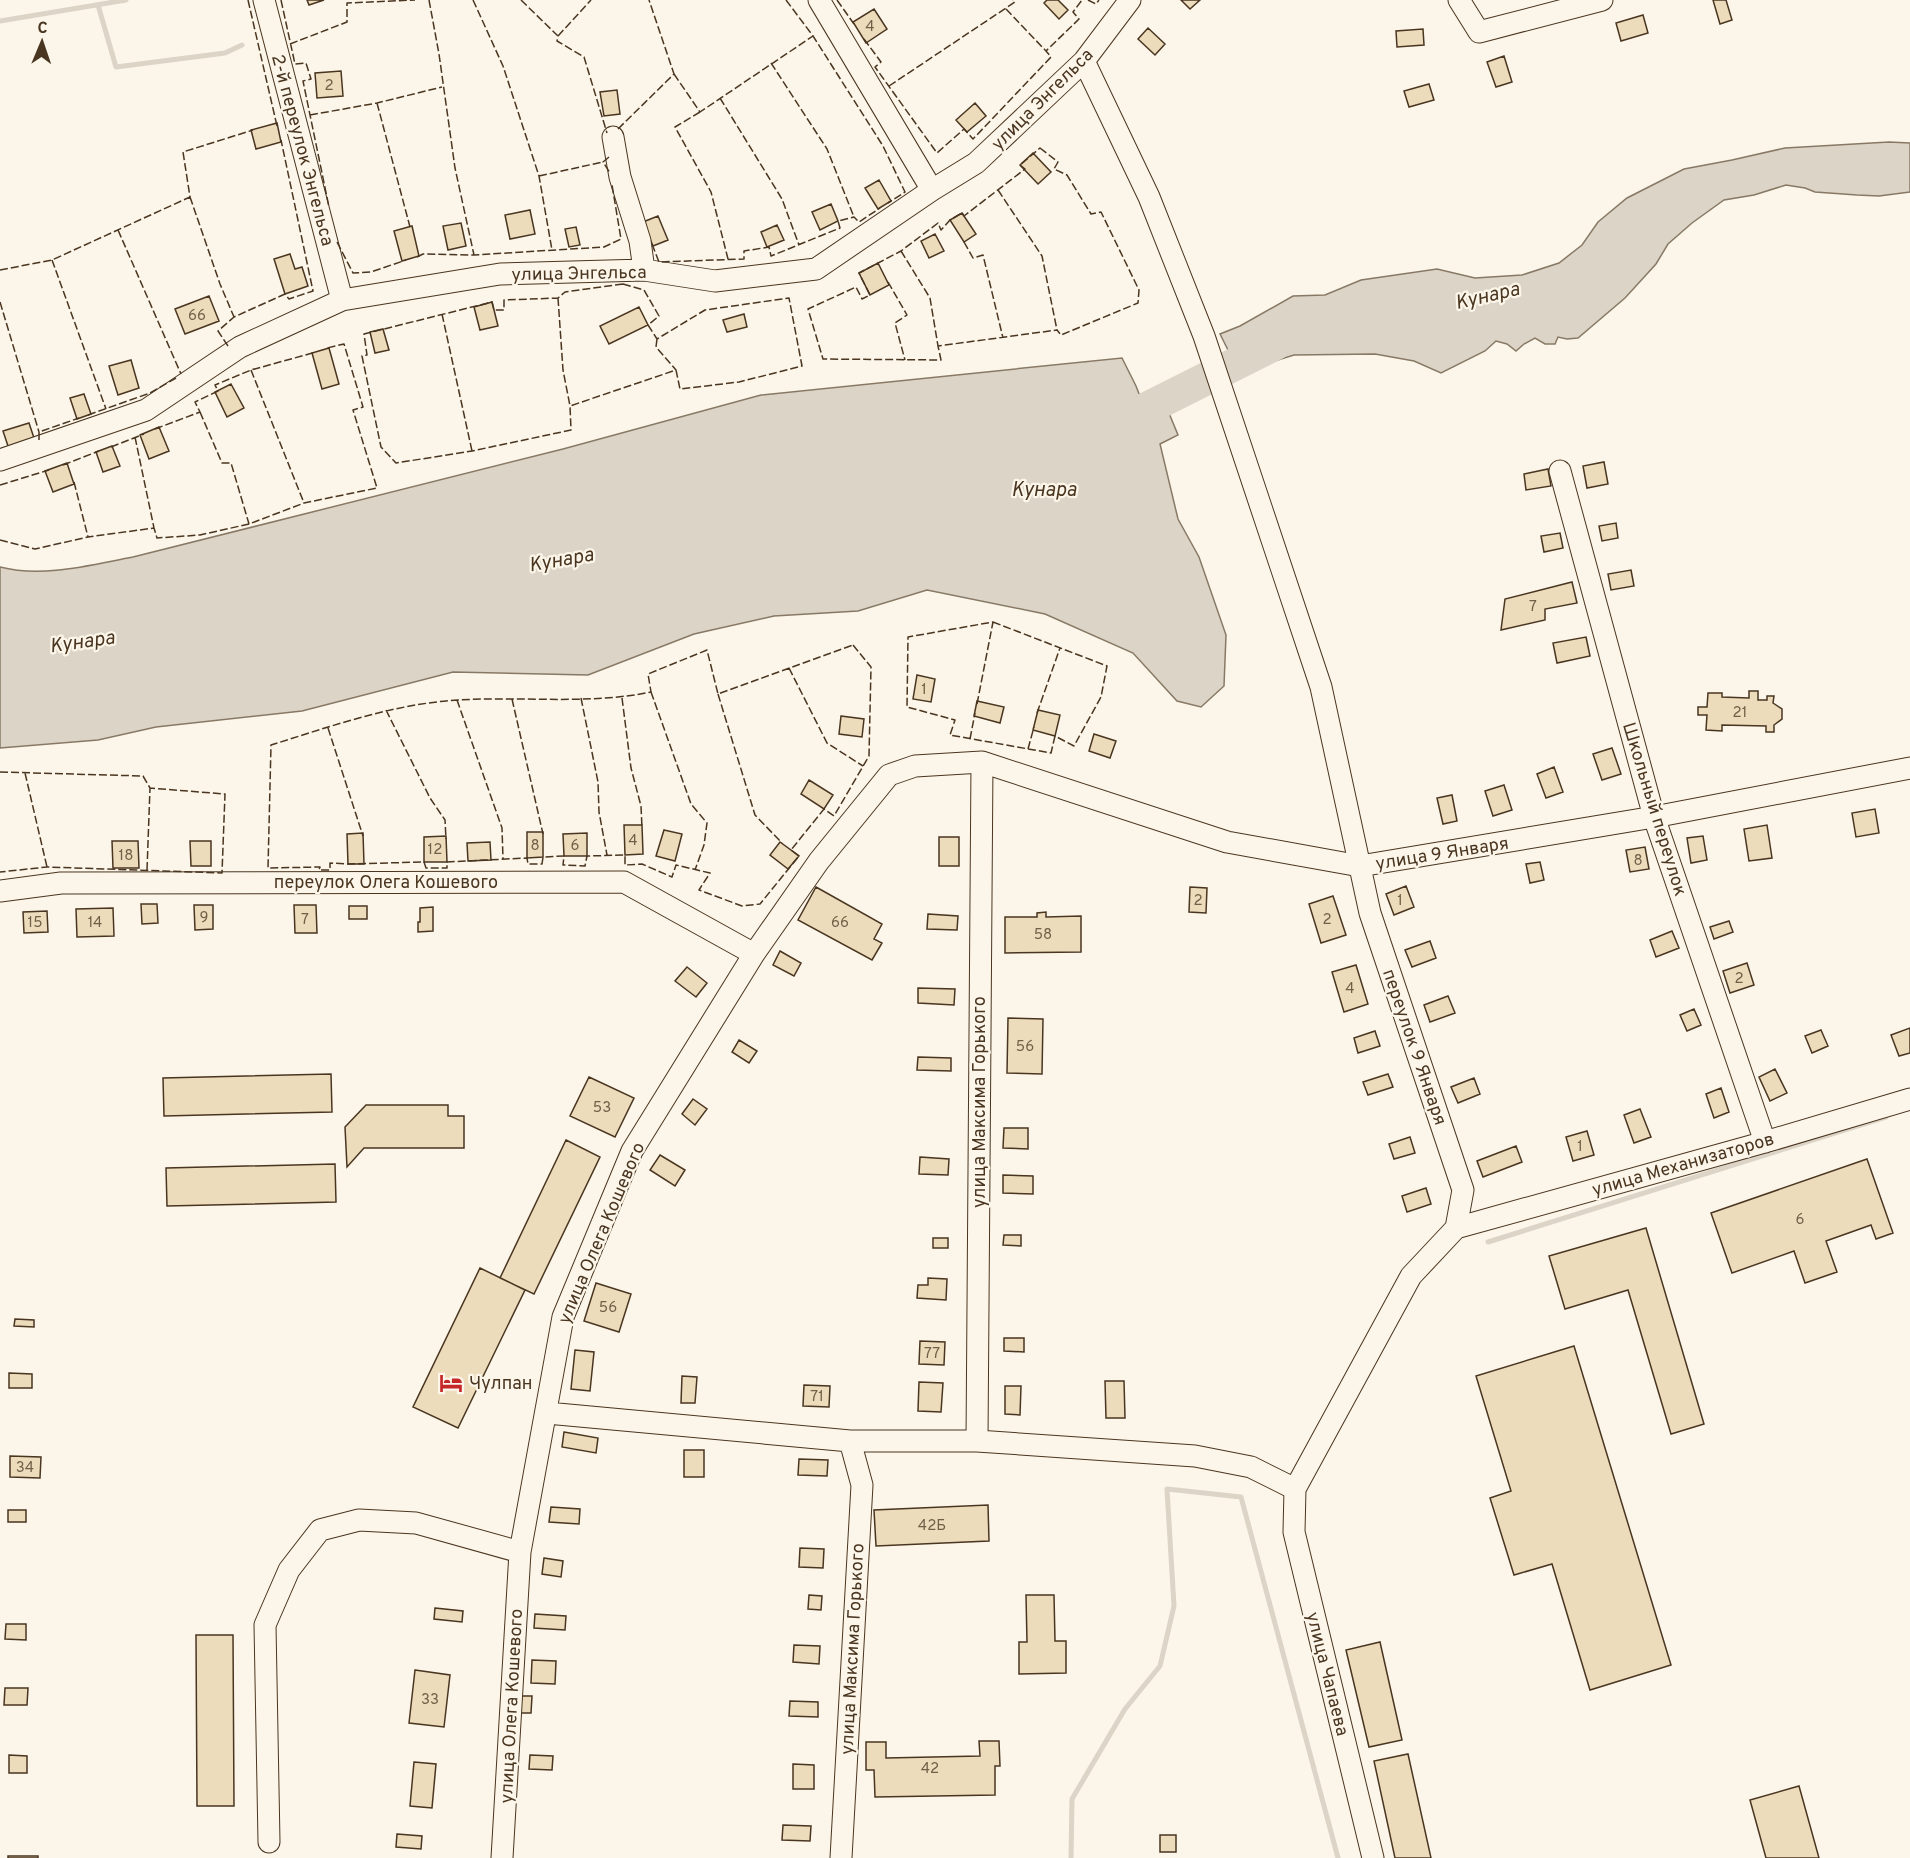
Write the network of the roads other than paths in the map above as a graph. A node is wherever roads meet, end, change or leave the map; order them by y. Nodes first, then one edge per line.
1 (264, 0) edge
2 (819, 0) edge
3 (1130, 0) edge
4 (1459, 0) edge
5 (1602, 0) edge
6 (1084, 61) junction
7 (613, 137) dead end
8 (932, 190) junction
9 (644, 270) junction
10 (342, 300) junction
11 (0, 460) edge
12 (1560, 471) dead end
13 (982, 762) junction
14 (1910, 768) edge
15 (1654, 818) junction
16 (1360, 866) junction
17 (0, 891) edge
18 (754, 954) junction
19 (1910, 1099) edge
20 (1765, 1142) junction
21 (1456, 1228) junction
22 (547, 1413) junction
23 (850, 1441) junction
24 (977, 1441) junction
25 (1295, 1489) junction
26 (520, 1552) junction
27 (269, 1842) dead end
28 (502, 1858) edge
29 (841, 1858) edge
30 (1373, 1858) edge

1 - 10 street, 2-й переулок Энгельса
2 - 8 street
3 - 6 street, улица Энгельса
4 - 5 street
6 - 8 street, улица Энгельса
6 - 16 street, переулок 9 Января
7 - 9 street
8 - 9 street, улица Энгельса
9 - 10 street, улица Энгельса
10 - 11 street, улица Энгельса
12 - 15 street, Школьный переулок
13 - 16 street, улица 9 Января
13 - 18 street, улица Олега Кошевого
13 - 24 street, улица Максима Горького
14 - 15 street, улица 9 Января
15 - 16 street, улица 9 Января
15 - 20 street, Школьный переулок
16 - 21 street, переулок 9 Января
17 - 18 street, переулок Олега Кошевого
18 - 22 street, улица Олега Кошевого
19 - 20 street, улица Механизаторов
20 - 21 street, улица Механизаторов
21 - 25 street
22 - 23 street
22 - 26 street, улица Олега Кошевого
23 - 24 street
23 - 29 street, улица Максима Горького
24 - 25 street
25 - 30 street, улица Чапаева
26 - 27 street
26 - 28 street, улица Олега Кошевого

